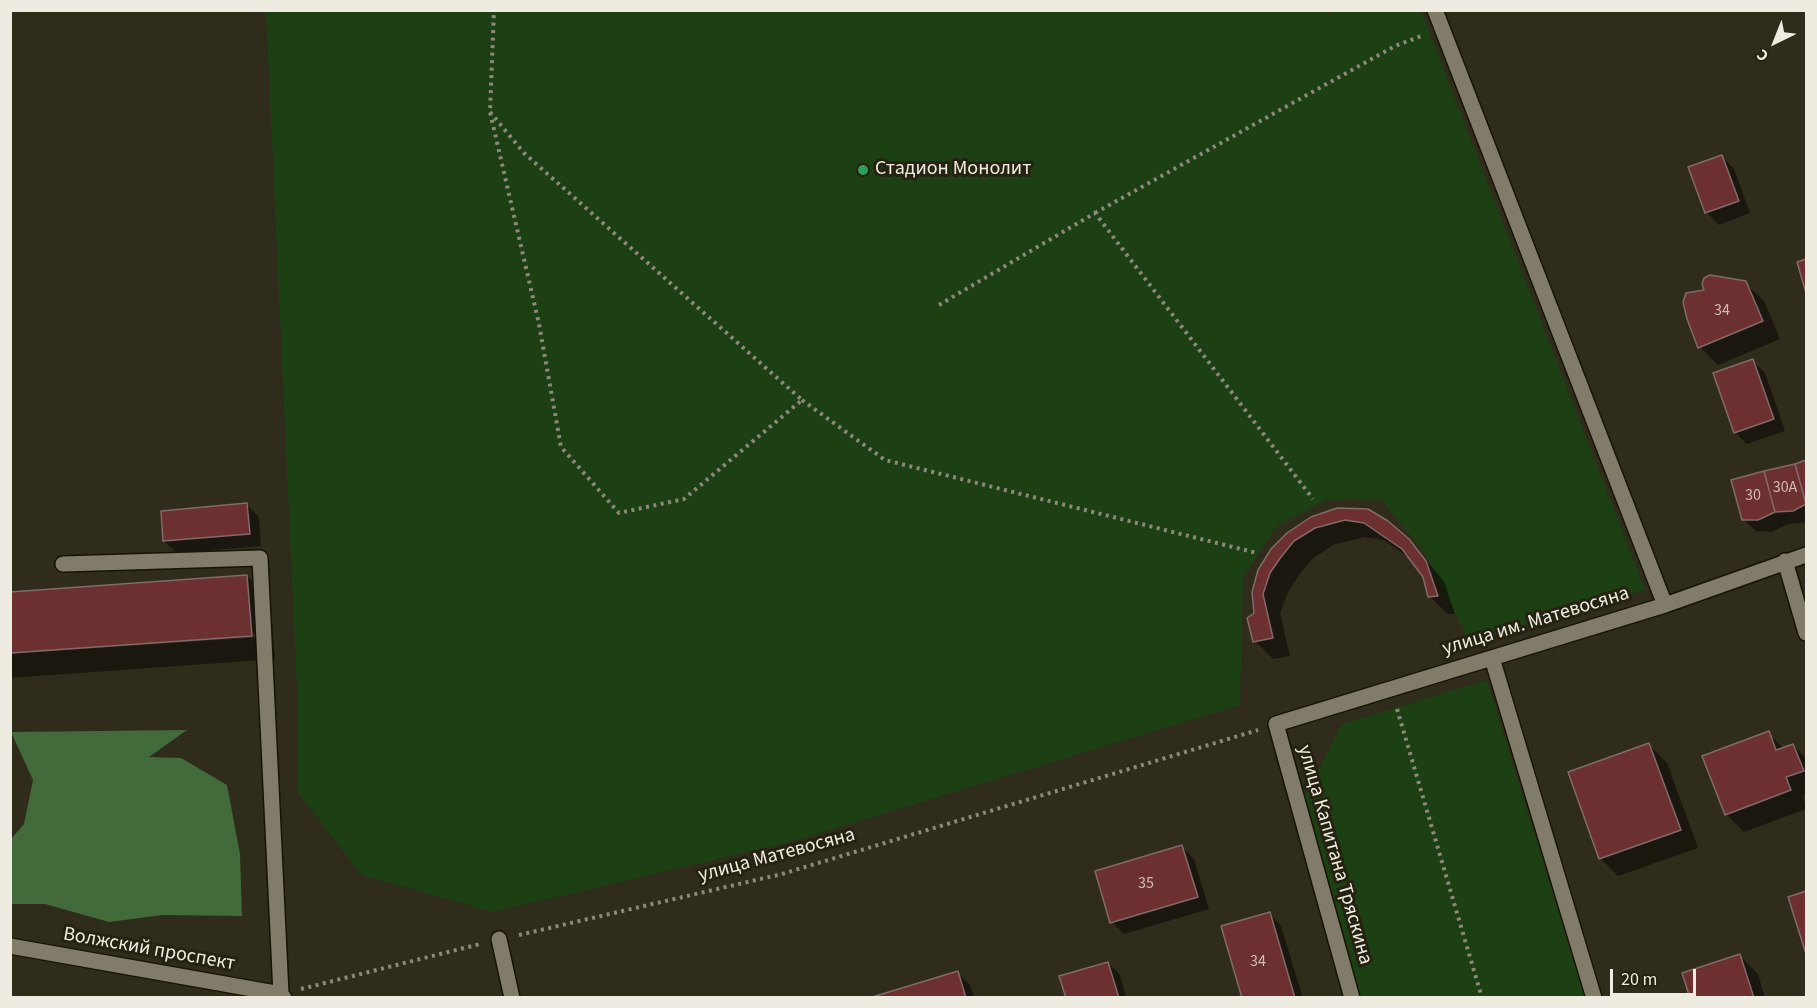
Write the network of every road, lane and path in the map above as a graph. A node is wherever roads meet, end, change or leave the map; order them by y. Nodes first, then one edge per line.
1 (494, 10) edge
2 (1436, 10) edge
3 (1395, 46) dead end
4 (490, 112) junction
5 (1095, 213) junction
6 (939, 304) dead end
7 (802, 400) junction
8 (1313, 499) dead end
9 (1257, 553) dead end
10 (1806, 555) edge
11 (1785, 561) junction
12 (63, 564) dead end
13 (1665, 604) junction
14 (1806, 633) edge
15 (1492, 658) junction
16 (1391, 689) junction
17 (1276, 724) junction
18 (499, 939) junction
19 (10, 946) edge
20 (282, 996) edge
21 (512, 998) edge
22 (1352, 998) edge
23 (1482, 998) edge
24 (1594, 998) edge

1 - 4 path
2 - 13 street
3 - 5 path
4 - 7 path
4 - 7 path
5 - 6 path
5 - 8 path
7 - 9 path
10 - 11 street, улица им. Матевосяна
11 - 13 street, улица им. Матевосяна
11 - 14 street
12 - 20 street
13 - 15 street, улица им. Матевосяна
15 - 16 street, улица им. Матевосяна
15 - 24 street
16 - 17 street, улица им. Матевосяна
16 - 23 path
17 - 18 path, улица Матевосяна
17 - 22 street, улица Капитана Тряскина
18 - 20 path, улица Матевосяна
18 - 21 street
19 - 20 street, Волжский проспект

